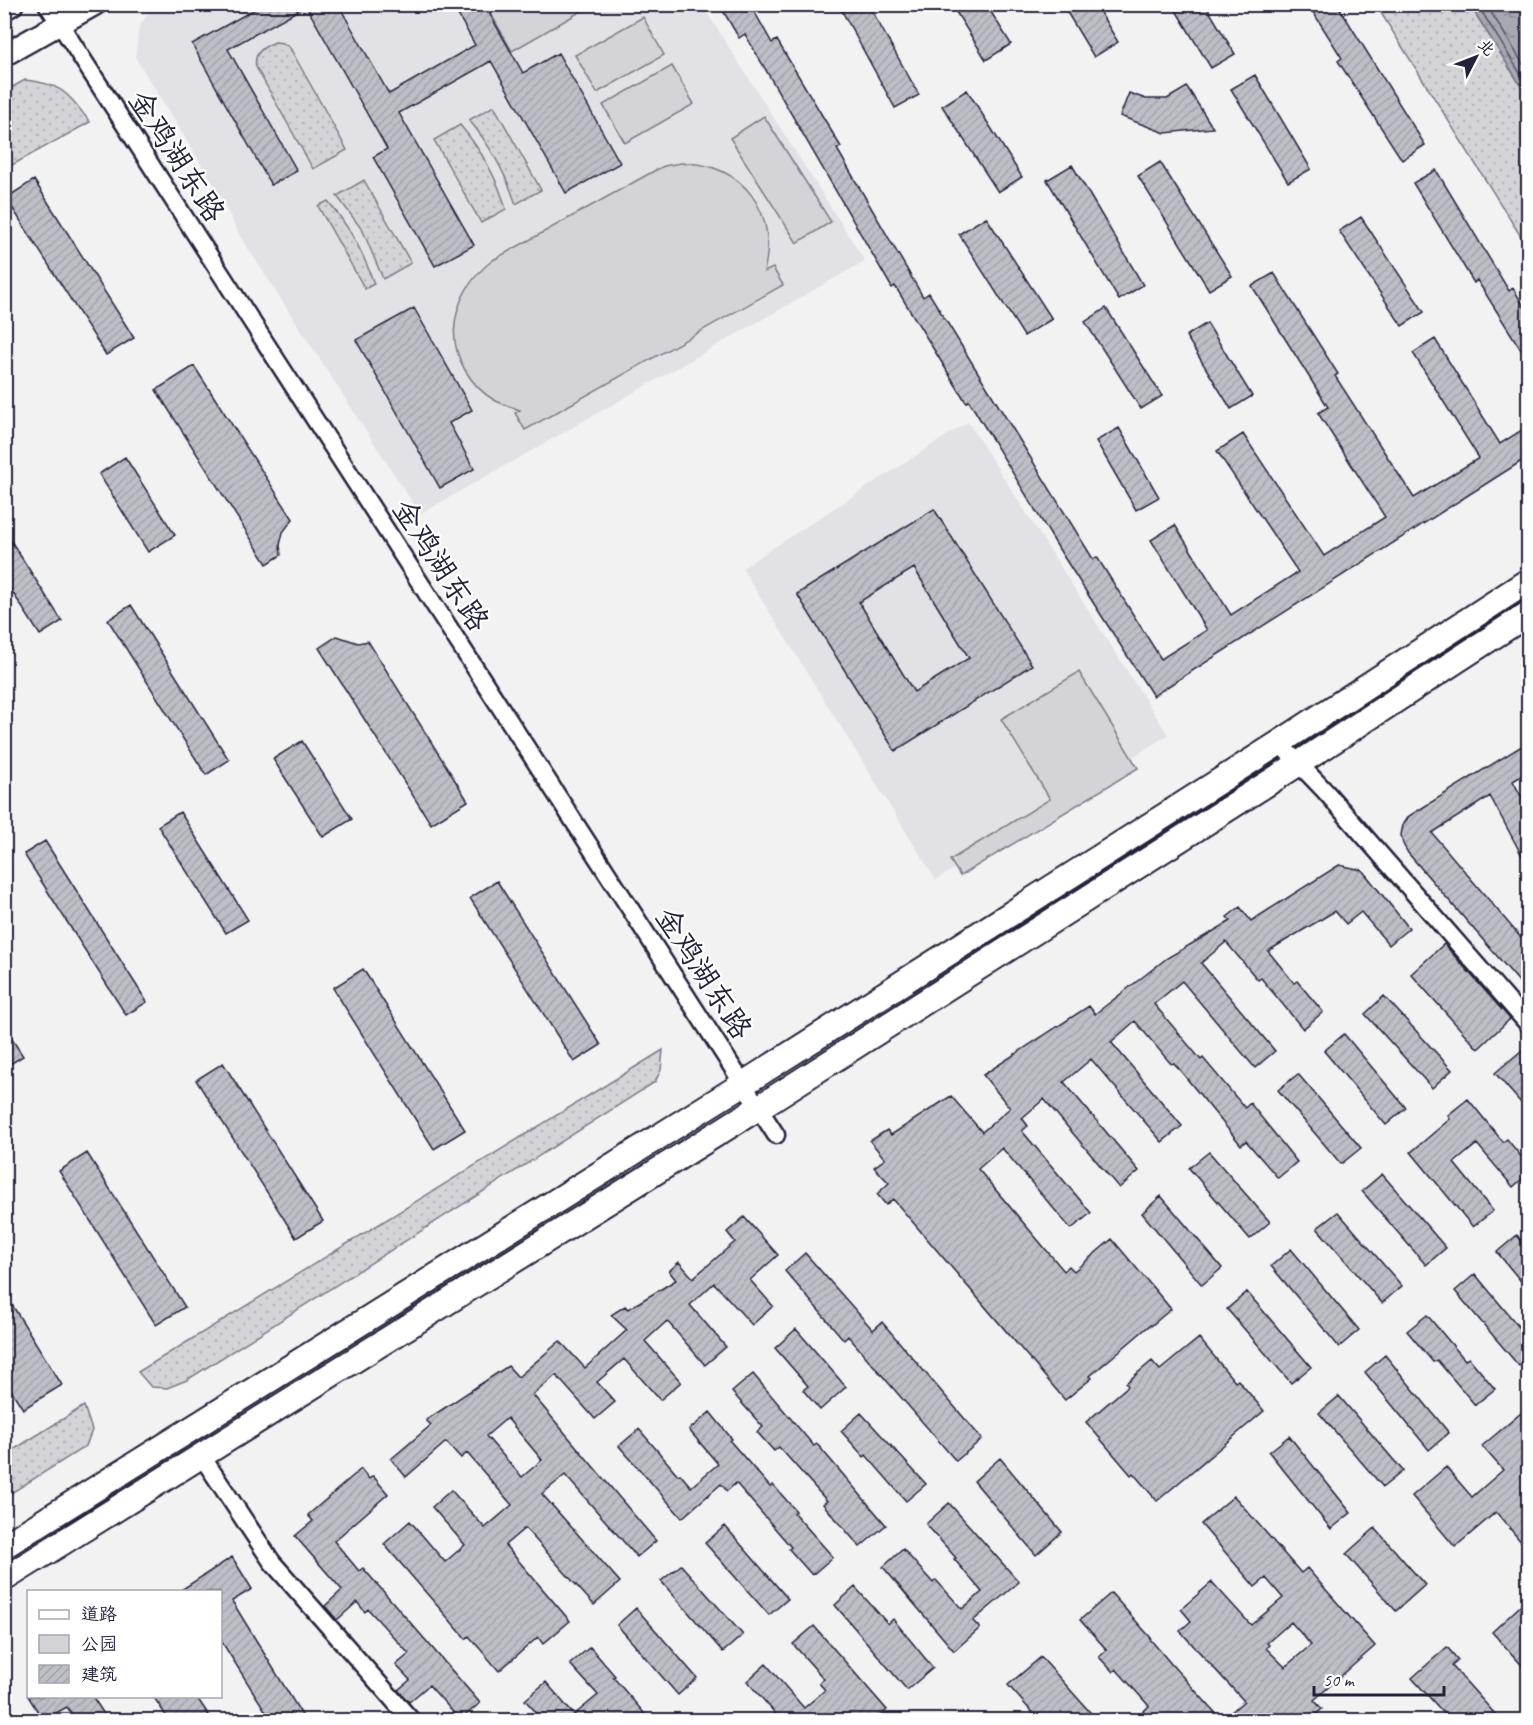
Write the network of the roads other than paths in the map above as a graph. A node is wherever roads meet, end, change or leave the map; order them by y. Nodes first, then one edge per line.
1 (12, 4) edge
2 (46, 4) edge
3 (95, 4) edge
4 (4, 9) edge
5 (59, 24) junction
6 (4, 55) edge
7 (1528, 581) edge
8 (1528, 614) edge
9 (1279, 743) junction
10 (1298, 764) junction
11 (1528, 1024) edge
12 (743, 1084) junction
13 (759, 1108) junction
14 (776, 1134) dead end
15 (201, 1455) junction
16 (4, 1546) edge
17 (4, 1579) edge
18 (411, 1720) edge

1 - 4 main road
2 - 5 street, 金鸡湖东路
3 - 5 main road
5 - 6 main road
5 - 12 street, 金鸡湖东路
7 - 9 highway
8 - 10 highway
9 - 10 street
9 - 12 highway
10 - 11 street
10 - 13 highway
12 - 13 street, 金鸡湖东路
12 - 16 highway
13 - 14 street, 金鸡湖东路
13 - 15 highway
15 - 17 highway
15 - 18 street

